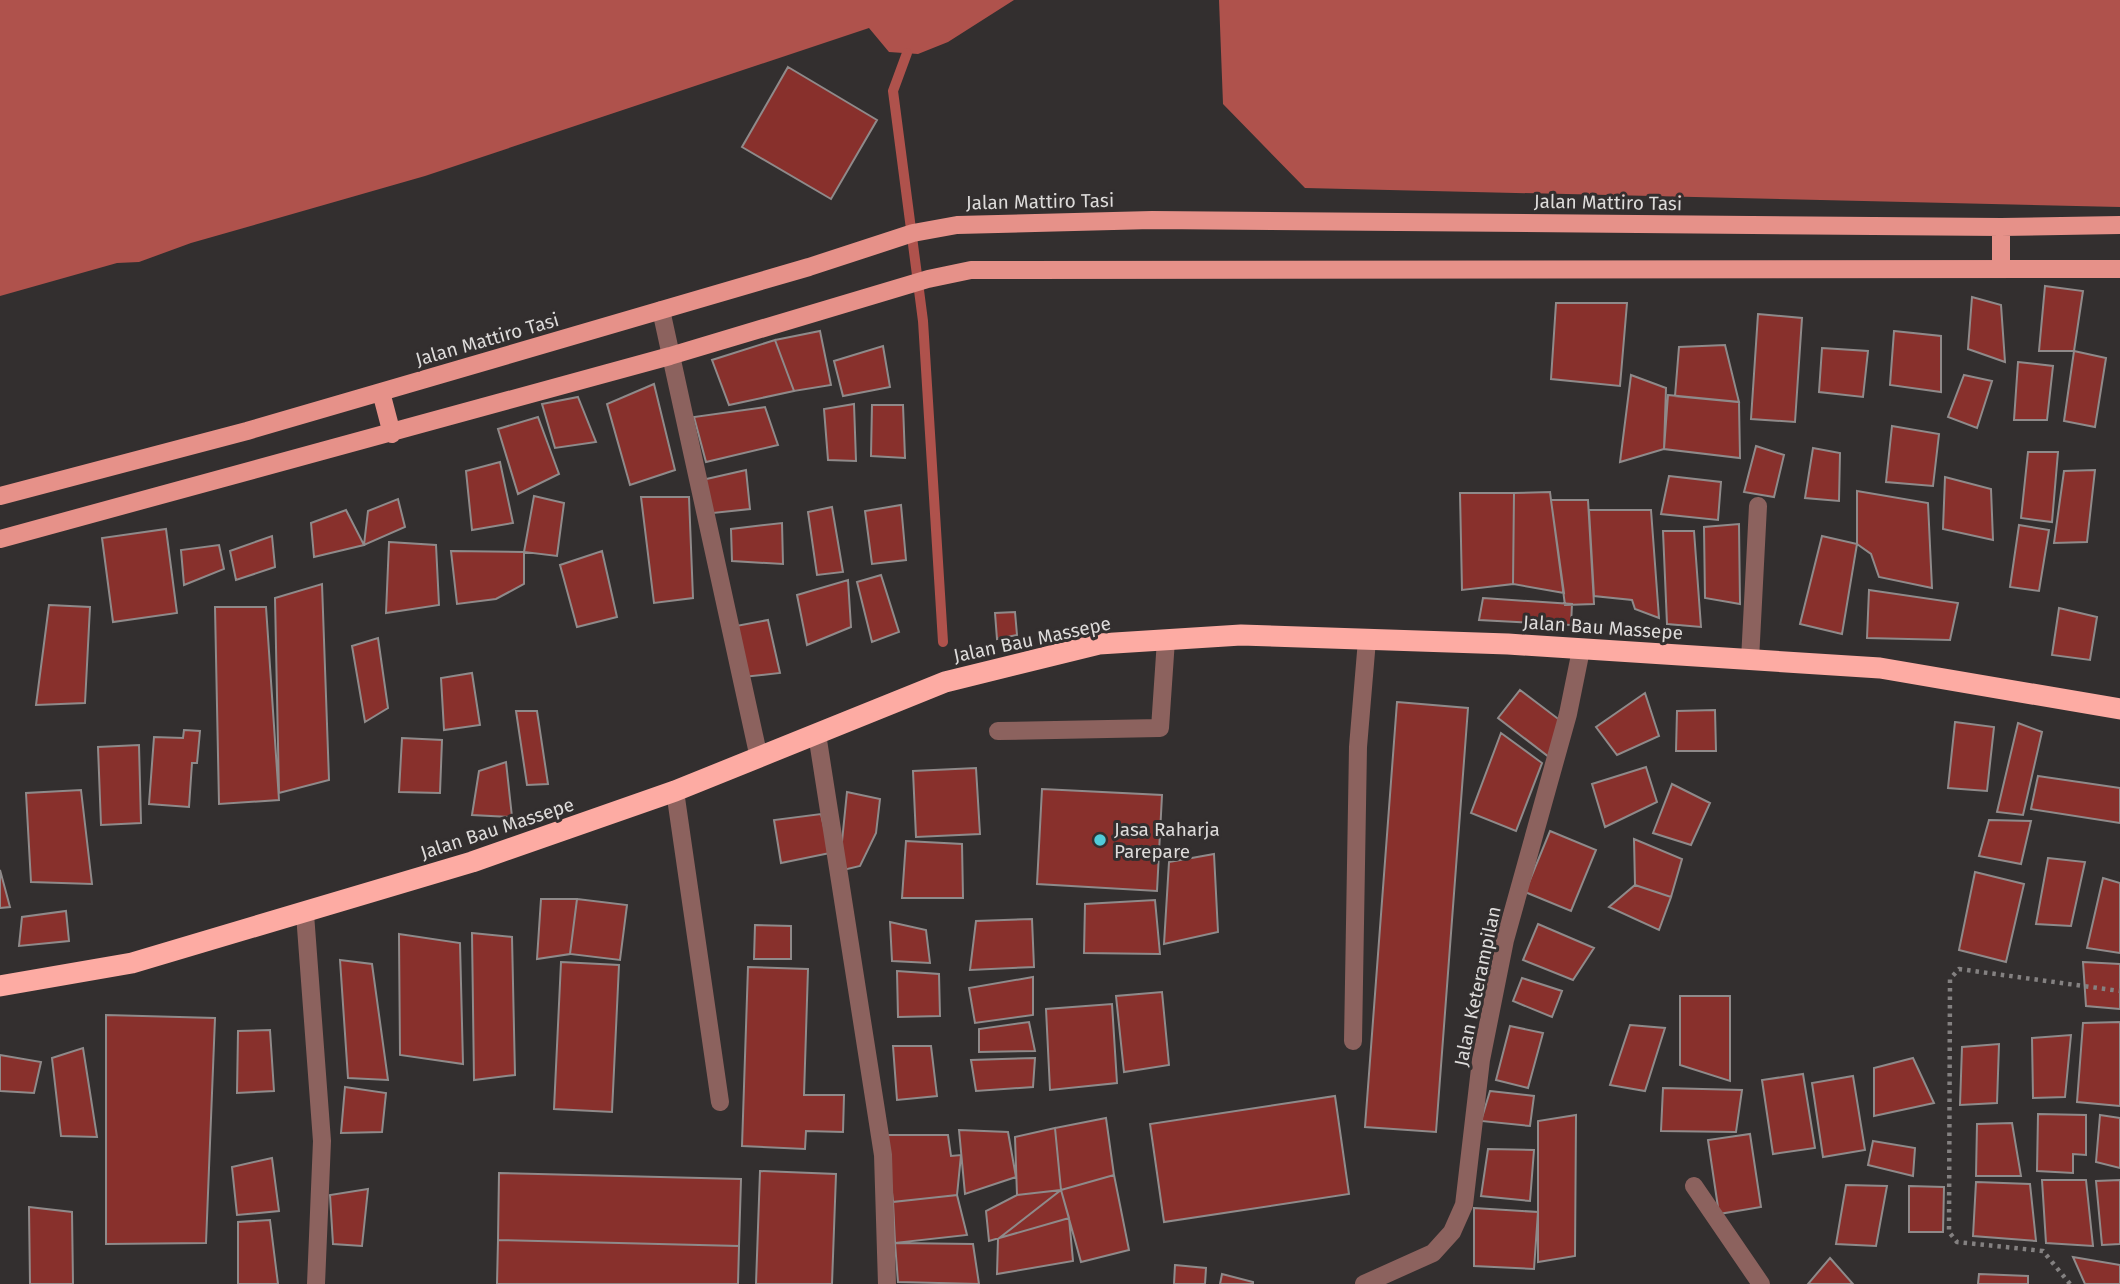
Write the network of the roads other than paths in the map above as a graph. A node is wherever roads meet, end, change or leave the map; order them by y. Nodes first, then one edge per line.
1 (2120, 225) edge
2 (2001, 228) junction
3 (2001, 269) junction
4 (2120, 269) edge
5 (661, 310) junction
6 (670, 356) junction
7 (381, 392) junction
8 (392, 434) junction
9 (0, 496) edge
10 (1758, 506) dead end
11 (0, 539) edge
12 (1166, 640) junction
13 (1367, 640) junction
14 (1581, 650) junction
15 (1750, 660) junction
16 (2120, 709) edge
17 (998, 732) dead end
18 (817, 734) junction
19 (759, 758) junction
20 (675, 791) junction
21 (305, 914) junction
22 (0, 986) edge
23 (1353, 1041) dead end
24 (720, 1102) dead end
25 (1694, 1186) dead end
26 (316, 1284) edge
27 (887, 1284) edge
28 (1364, 1284) edge
29 (1761, 1284) edge

1 - 2 main road, Jalan Mattiro Tasi
2 - 3 main road
2 - 5 main road, Jalan Mattiro Tasi
3 - 4 main road
3 - 6 main road
5 - 6 street
5 - 7 main road, Jalan Mattiro Tasi
6 - 8 main road
6 - 19 street
7 - 8 main road
7 - 9 main road, Jalan Mattiro Tasi
8 - 11 main road
10 - 15 street
12 - 13 highway, Jalan Bau Massepe
12 - 17 street
12 - 18 highway, Jalan Bau Massepe
13 - 14 highway, Jalan Bau Massepe
13 - 23 street
14 - 15 highway, Jalan Bau Massepe
14 - 28 street, Jalan Keterampilan
15 - 16 highway, Jalan Bau Massepe
18 - 19 highway, Jalan Bau Massepe
18 - 27 street
19 - 20 highway, Jalan Bau Massepe
20 - 21 highway, Jalan Bau Massepe
20 - 24 street
21 - 22 highway, Jalan Bau Massepe
21 - 26 street
25 - 29 street

